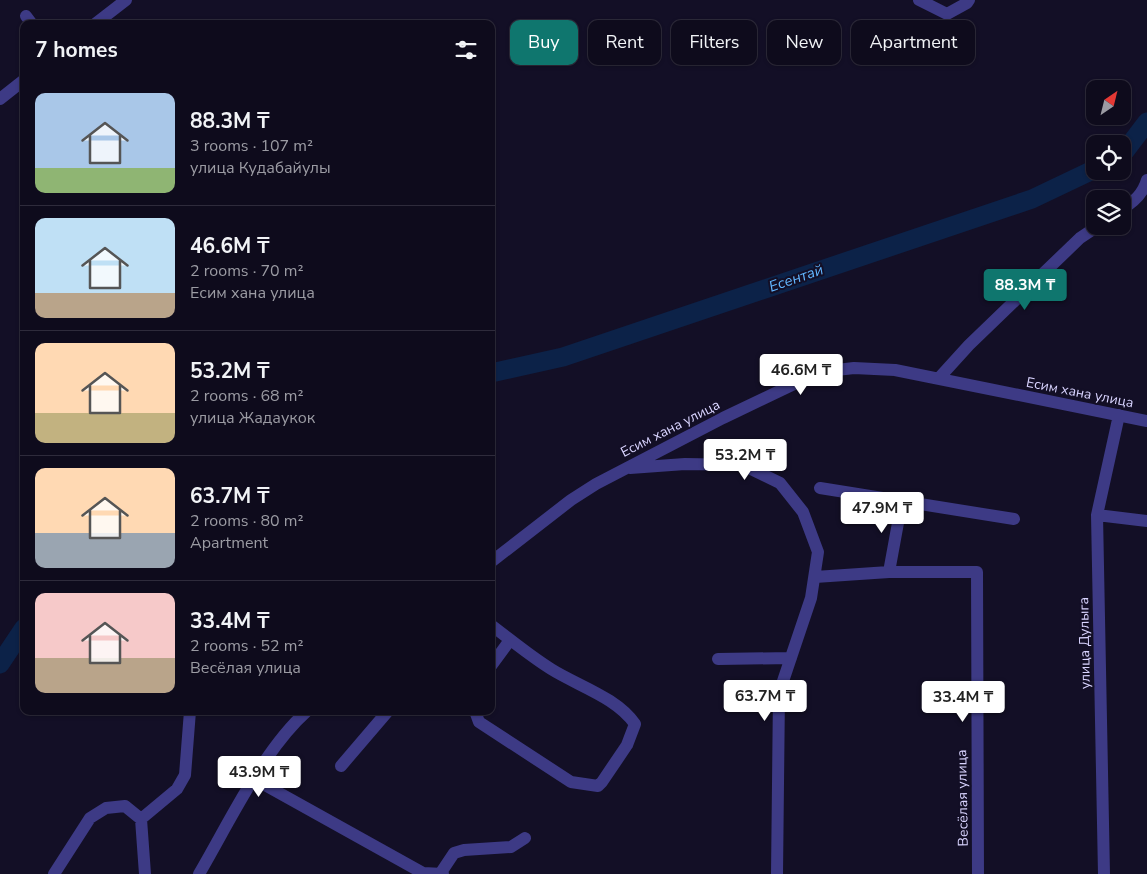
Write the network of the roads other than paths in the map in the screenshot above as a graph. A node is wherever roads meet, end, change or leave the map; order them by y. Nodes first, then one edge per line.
1 (126, 0) edge
2 (919, 0) edge
3 (969, 0) edge
4 (101, 20) edge
5 (20, 83) edge
6 (0, 100) edge
7 (1147, 180) edge
8 (1131, 203) edge
9 (1086, 234) edge
10 (939, 378) junction
11 (1119, 415) junction
12 (1147, 421) edge
13 (624, 468) junction
14 (820, 488) dead end
15 (902, 501) junction
16 (1097, 515) junction
17 (1014, 519) dead end
18 (1147, 521) edge
19 (495, 559) edge
20 (889, 572) junction
21 (815, 577) junction
22 (495, 628) edge
23 (510, 640) junction
24 (791, 658) junction
25 (718, 659) dead end
26 (495, 661) edge
27 (190, 715) edge
28 (304, 715) edge
29 (385, 715) edge
30 (477, 715) edge
31 (341, 766) dead end
32 (254, 779) junction
33 (141, 819) junction
34 (525, 838) dead end
35 (54, 874) edge
36 (145, 874) edge
37 (199, 874) edge
38 (442, 874) edge
39 (777, 874) edge
40 (978, 874) edge
41 (1104, 874) edge

1 - 4 street
2 - 3 street
5 - 6 street
7 - 8 street
9 - 10 street
10 - 11 street, Есим хана улица
10 - 13 street, Есим хана улица
11 - 12 street, Есим хана улица
11 - 16 street, улица Дулыга
13 - 19 street, Есим хана улица
13 - 21 street
14 - 15 street
15 - 17 street
15 - 20 street
16 - 18 street
16 - 41 street, улица Дулыга
20 - 21 street
20 - 40 street, Весёлая улица
21 - 24 street
22 - 23 street
23 - 26 street
23 - 30 street
24 - 25 street
24 - 39 street
27 - 33 street
28 - 32 street
29 - 31 street
32 - 37 street
32 - 38 street
33 - 35 street
33 - 36 street
34 - 38 street

